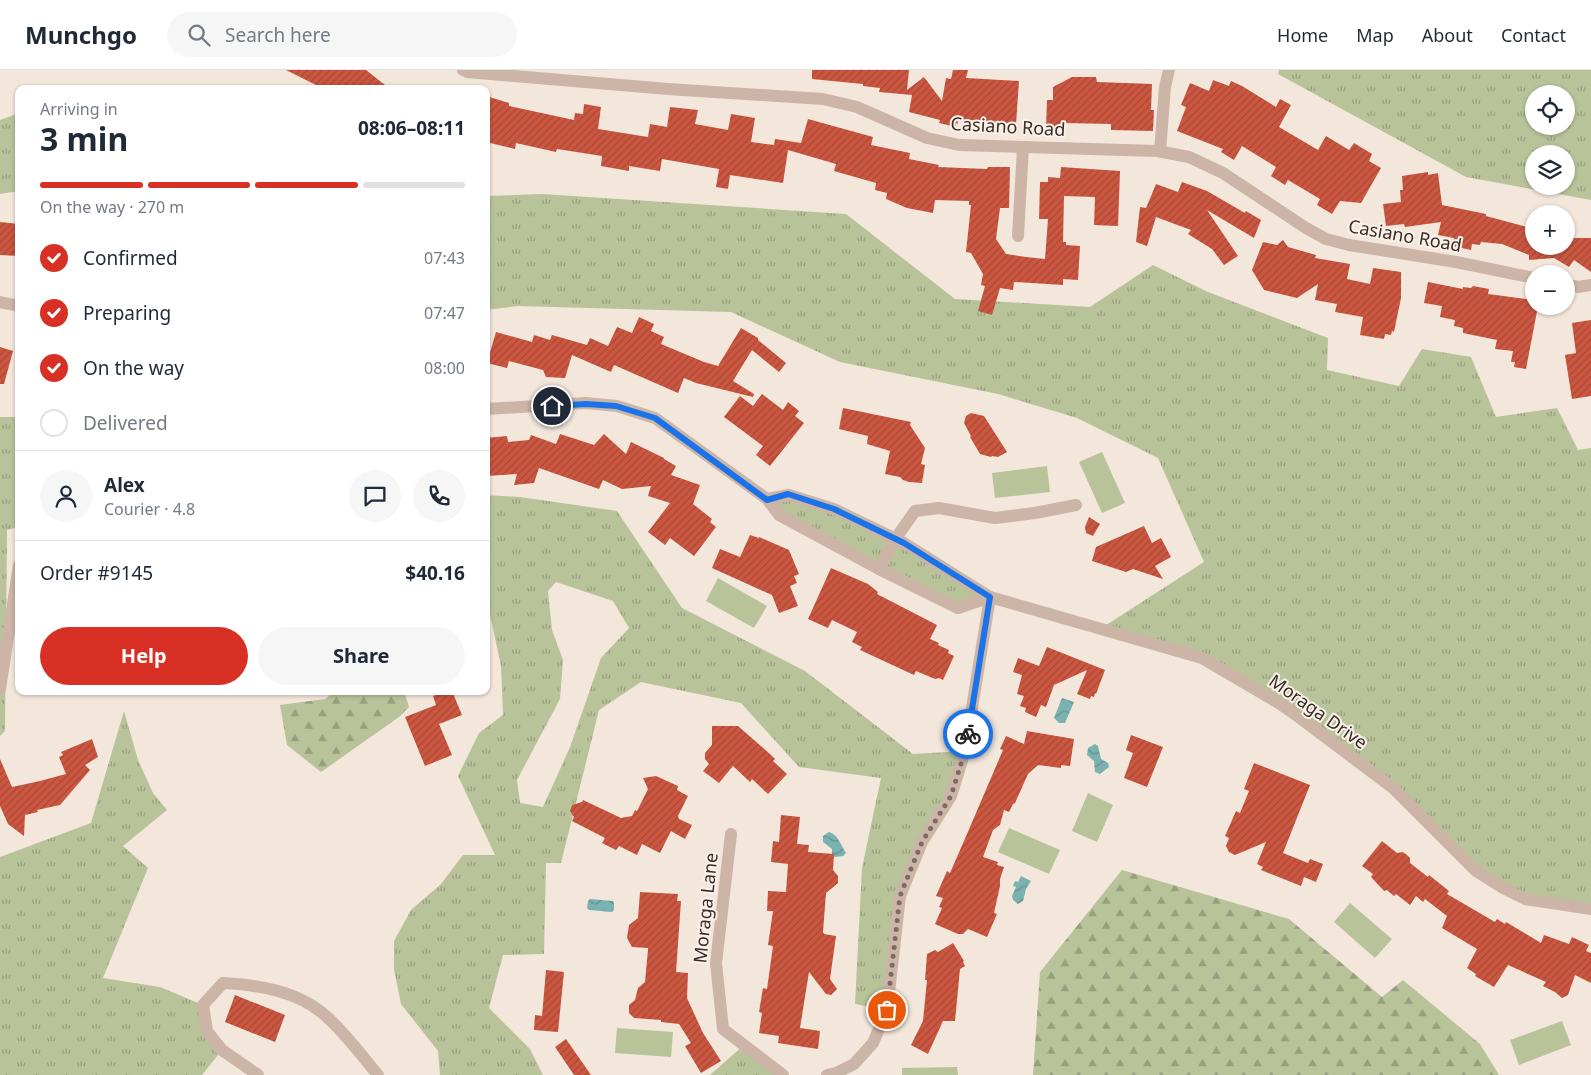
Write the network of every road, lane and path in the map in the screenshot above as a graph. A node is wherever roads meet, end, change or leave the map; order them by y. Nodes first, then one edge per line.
1 (463, 70) edge
2 (1169, 70) edge
3 (1023, 147) junction
4 (1160, 151) junction
5 (1018, 236) dead end
6 (1525, 276) edge
7 (1591, 285) edge
8 (1575, 286) edge
9 (0, 302) edge
10 (15, 305) edge
11 (490, 409) edge
12 (767, 500) junction
13 (1076, 505) dead end
14 (896, 538) junction
15 (879, 569) junction
16 (15, 591) edge
17 (990, 597) junction
18 (0, 689) edge
19 (731, 834) dead end
20 (1591, 909) edge
21 (258, 1075) edge
22 (378, 1075) edge
23 (783, 1075) edge
24 (827, 1075) edge

1 - 3 street, Casiano Road
2 - 4 street
3 - 4 street, Casiano Road
3 - 5 street
4 - 6 street, Casiano Road
7 - 8 street
9 - 10 street
11 - 12 street
12 - 14 street, Moraga Drive
12 - 15 street
13 - 14 street
14 - 15 street
14 - 17 street, Moraga Drive
15 - 17 street
16 - 18 street
17 - 20 street, Moraga Drive
17 - 24 street
19 - 23 street, Moraga Lane
21 - 22 street

